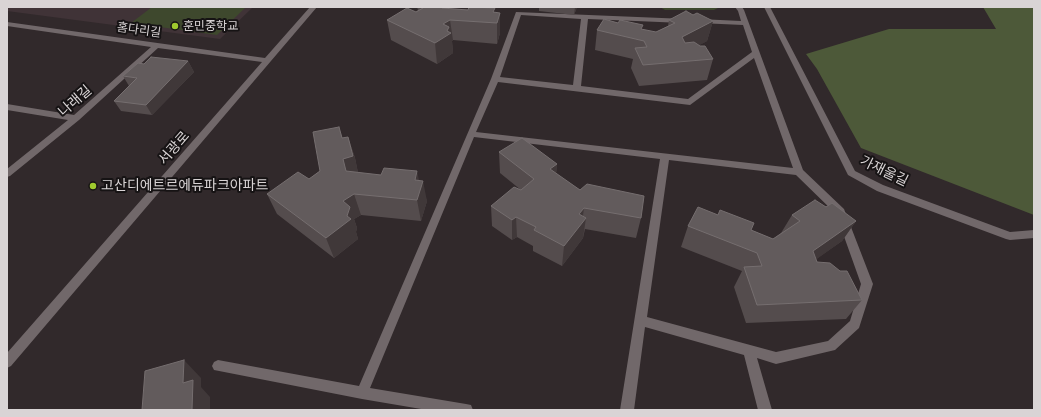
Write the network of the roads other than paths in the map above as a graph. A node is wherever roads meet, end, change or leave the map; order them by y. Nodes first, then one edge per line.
1 (314, 7) edge
2 (738, 7) edge
3 (767, 7) edge
4 (520, 10) edge
5 (585, 17) junction
6 (745, 22) junction
7 (7, 24) edge
8 (158, 45) junction
9 (756, 53) junction
10 (268, 61) junction
11 (495, 79) junction
12 (577, 88) junction
13 (7, 107) edge
14 (76, 118) junction
15 (470, 134) junction
16 (665, 158) junction
17 (799, 172) junction
18 (7, 174) edge
19 (1034, 234) edge
20 (640, 320) junction
21 (749, 351) junction
22 (7, 362) edge
23 (218, 366) dead end
24 (362, 393) junction
25 (466, 410) edge
26 (627, 410) edge
27 (765, 410) edge

1 - 10 street, 서광로
2 - 6 street
3 - 19 street, 가재울길
4 - 5 street
4 - 11 street
5 - 6 street
5 - 12 street
6 - 9 street
7 - 8 street, 홈다리길
8 - 10 street, 홈다리길
8 - 14 street, 나래길
9 - 12 street
9 - 17 street
10 - 22 street, 서광로
11 - 12 street
11 - 15 street
13 - 14 street
14 - 18 street, 나래길
15 - 16 street
15 - 24 street
16 - 17 street
16 - 20 street
17 - 21 street
20 - 21 street
20 - 26 street
21 - 27 street
23 - 24 street
24 - 25 street

